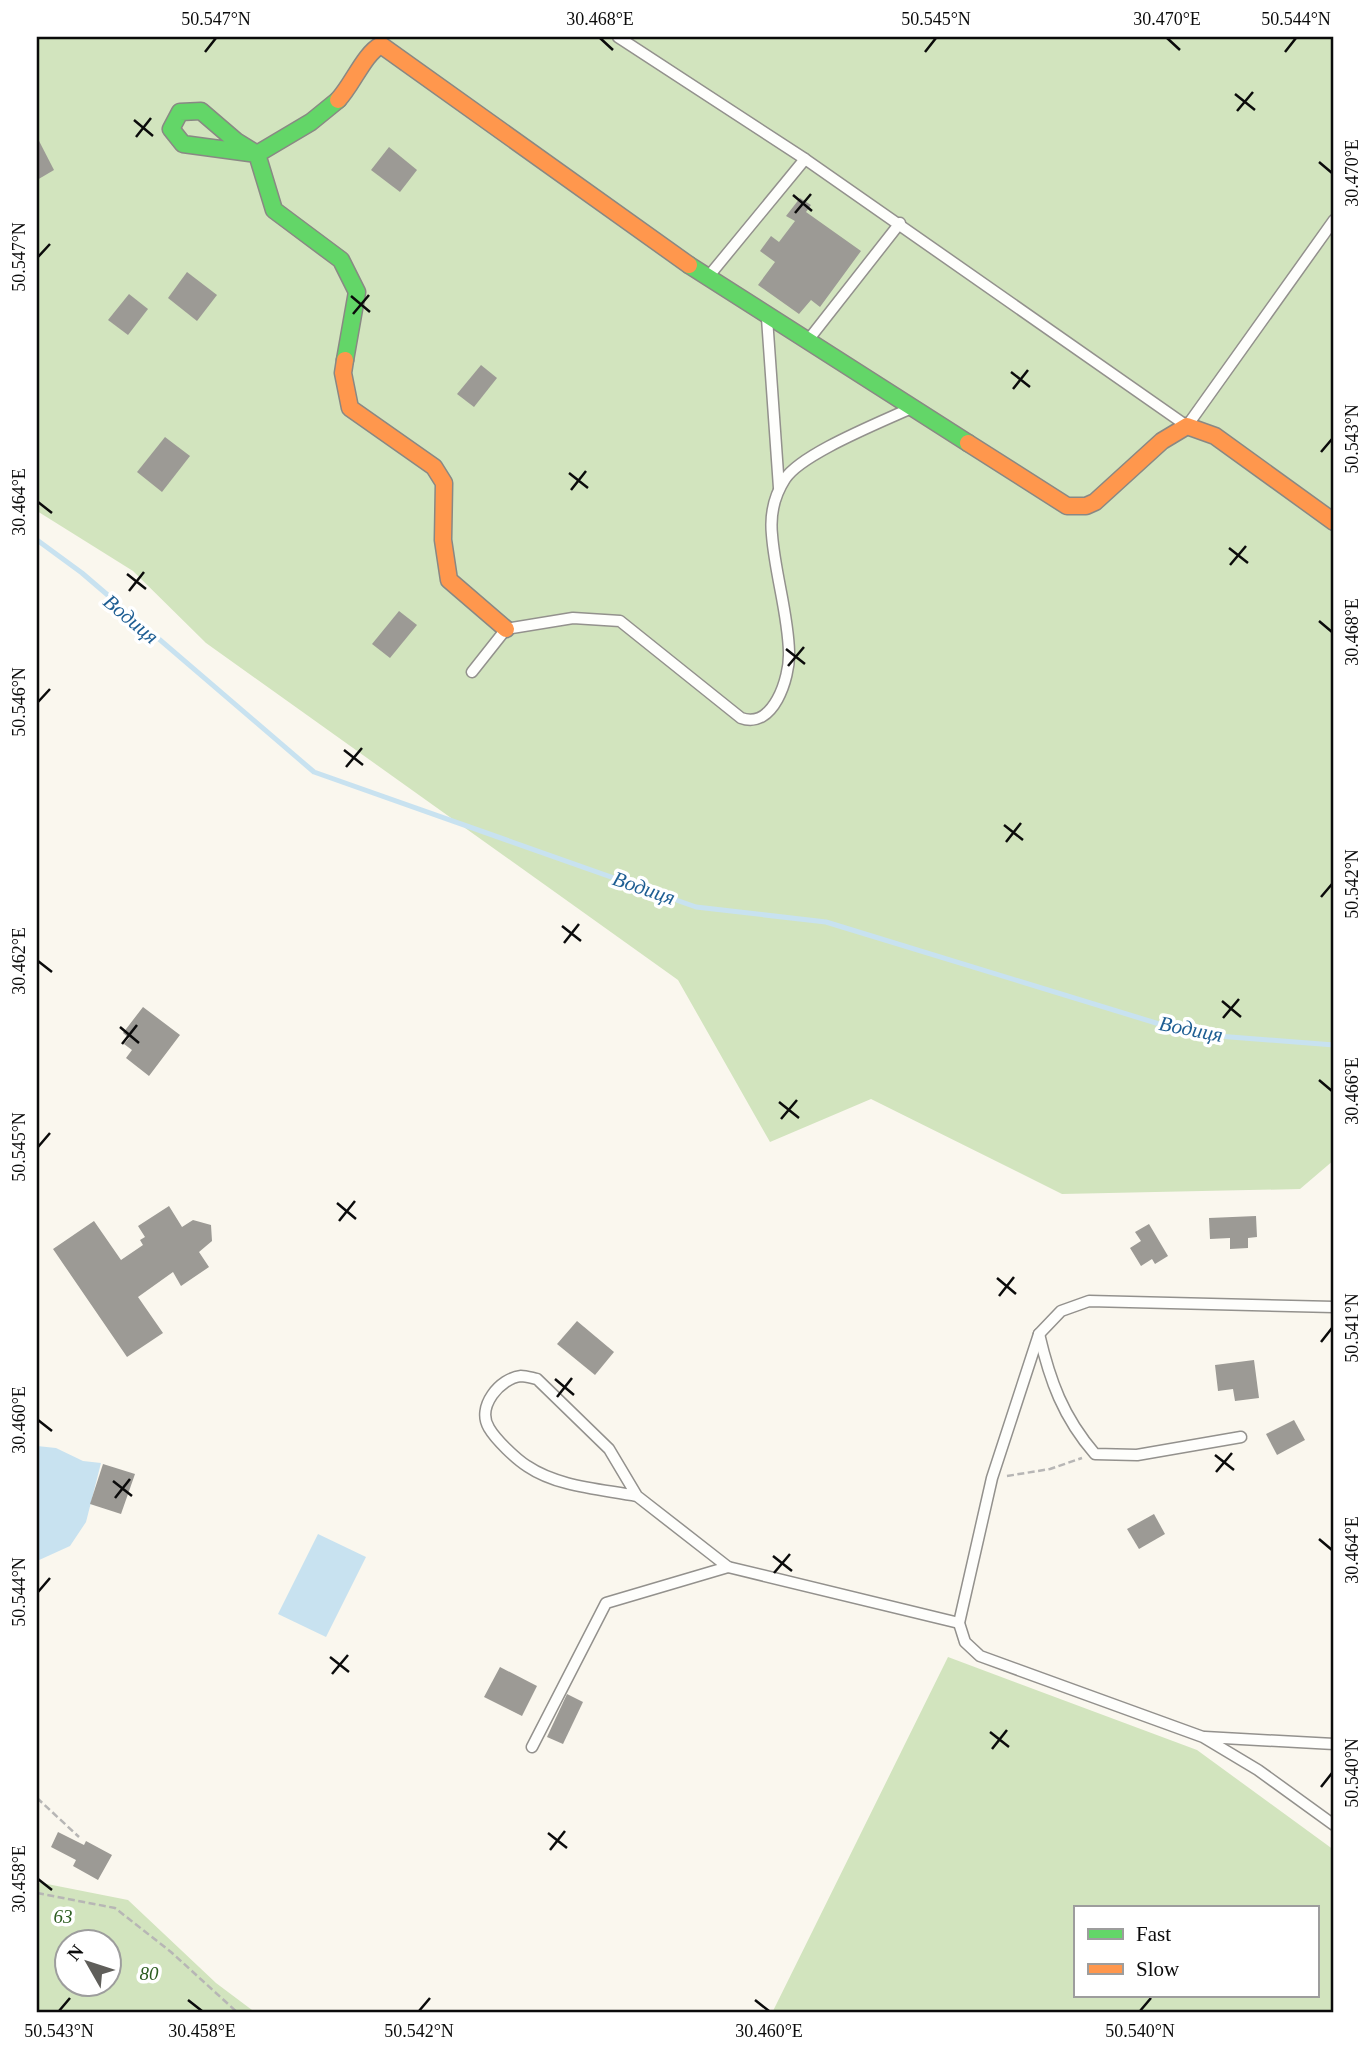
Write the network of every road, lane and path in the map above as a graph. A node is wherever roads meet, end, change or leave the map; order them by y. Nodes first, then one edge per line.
1 (618, 37) edge
2 (257, 154) junction
3 (805, 159) junction
4 (1334, 220) edge
5 (900, 223) junction
6 (708, 278) junction
7 (766, 314) junction
8 (808, 341) junction
9 (913, 407) junction
10 (1187, 426) junction
11 (779, 489) junction
12 (1334, 522) edge
13 (506, 629) junction
14 (472, 672) dead end
15 (1334, 1307) edge
16 (1039, 1334) junction
17 (1241, 1437) dead end
18 (1095, 1454) junction
19 (992, 1478) junction
20 (637, 1496) junction
21 (728, 1567) junction
22 (959, 1623) junction
23 (1203, 1737) junction
24 (1334, 1744) edge
25 (532, 1747) dead end
26 (37, 1798) edge
27 (1334, 1825) edge
28 (79, 1837) dead end
29 (37, 1893) edge
30 (238, 2013) edge

1 - 3 lane
2 - 2 street
2 - 6 street
2 - 13 street
3 - 5 lane
3 - 6 lane
4 - 10 lane
5 - 8 lane
5 - 10 lane
6 - 7 street
7 - 8 street
7 - 11 lane
8 - 9 street
9 - 10 street
9 - 11 lane
10 - 12 street
11 - 13 lane
13 - 14 lane
15 - 16 lane
16 - 18 lane
16 - 19 lane
17 - 18 lane
18 - 19 path
19 - 22 lane
20 - 20 lane
20 - 21 lane
21 - 22 lane
21 - 25 lane
22 - 23 lane
23 - 24 lane
23 - 27 lane
26 - 28 path
29 - 30 path

